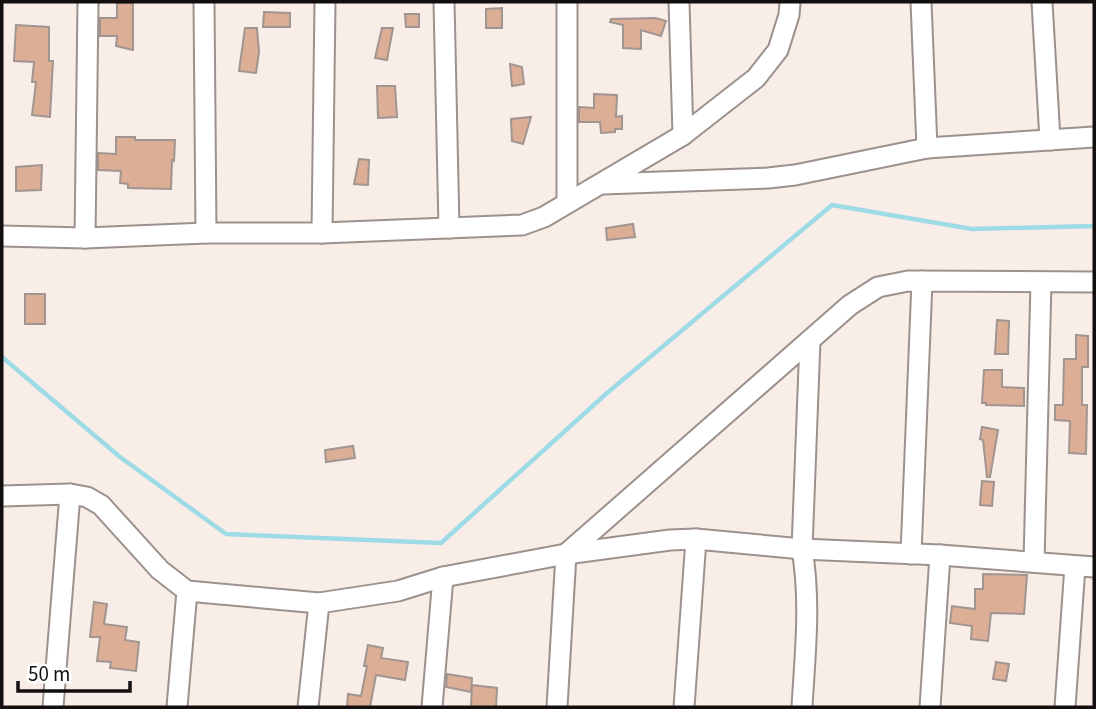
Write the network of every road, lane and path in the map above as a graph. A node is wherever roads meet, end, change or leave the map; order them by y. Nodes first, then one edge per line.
1 (88, 2) edge
2 (204, 2) edge
3 (325, 2) edge
4 (444, 2) edge
5 (567, 2) edge
6 (679, 2) edge
7 (790, 2) edge
8 (921, 2) edge
9 (1042, 2) edge
10 (683, 135) junction
11 (1094, 136) edge
12 (1050, 140) junction
13 (927, 148) junction
14 (599, 184) junction
15 (567, 203) junction
16 (449, 228) junction
17 (206, 233) junction
18 (322, 233) junction
19 (2, 236) edge
20 (85, 238) junction
21 (922, 281) junction
22 (1041, 282) junction
23 (1094, 282) edge
24 (810, 340) junction
25 (70, 494) junction
26 (2, 496) edge
27 (696, 540) junction
28 (802, 549) junction
29 (566, 554) junction
30 (911, 554) junction
31 (940, 555) junction
32 (1034, 562) junction
33 (1085, 566) edge
34 (443, 577) junction
35 (187, 591) junction
36 (319, 603) junction
37 (53, 707) edge
38 (177, 707) edge
39 (308, 707) edge
40 (432, 707) edge
41 (557, 707) edge
42 (684, 707) edge
43 (802, 707) edge
44 (930, 707) edge
45 (1065, 707) edge

1 - 20 street
2 - 17 street
3 - 18 street
4 - 16 street
5 - 15 street
6 - 10 street
7 - 10 street
8 - 13 street
9 - 12 street
10 - 14 street
11 - 12 street
12 - 13 street
13 - 14 street
14 - 15 street
15 - 16 street
16 - 18 street
17 - 18 street
17 - 20 street
19 - 20 street
21 - 22 street
21 - 24 street
21 - 30 street
22 - 23 street
22 - 32 street
24 - 28 street
24 - 29 street
25 - 26 street
25 - 35 street
25 - 37 street
27 - 28 street
27 - 29 street
27 - 42 street
28 - 30 street
28 - 43 street
29 - 34 street
29 - 41 street
30 - 31 street
31 - 32 street
31 - 44 street
32 - 33 street
33 - 45 street
34 - 36 street
34 - 40 street
35 - 36 street
35 - 38 street
36 - 39 street

